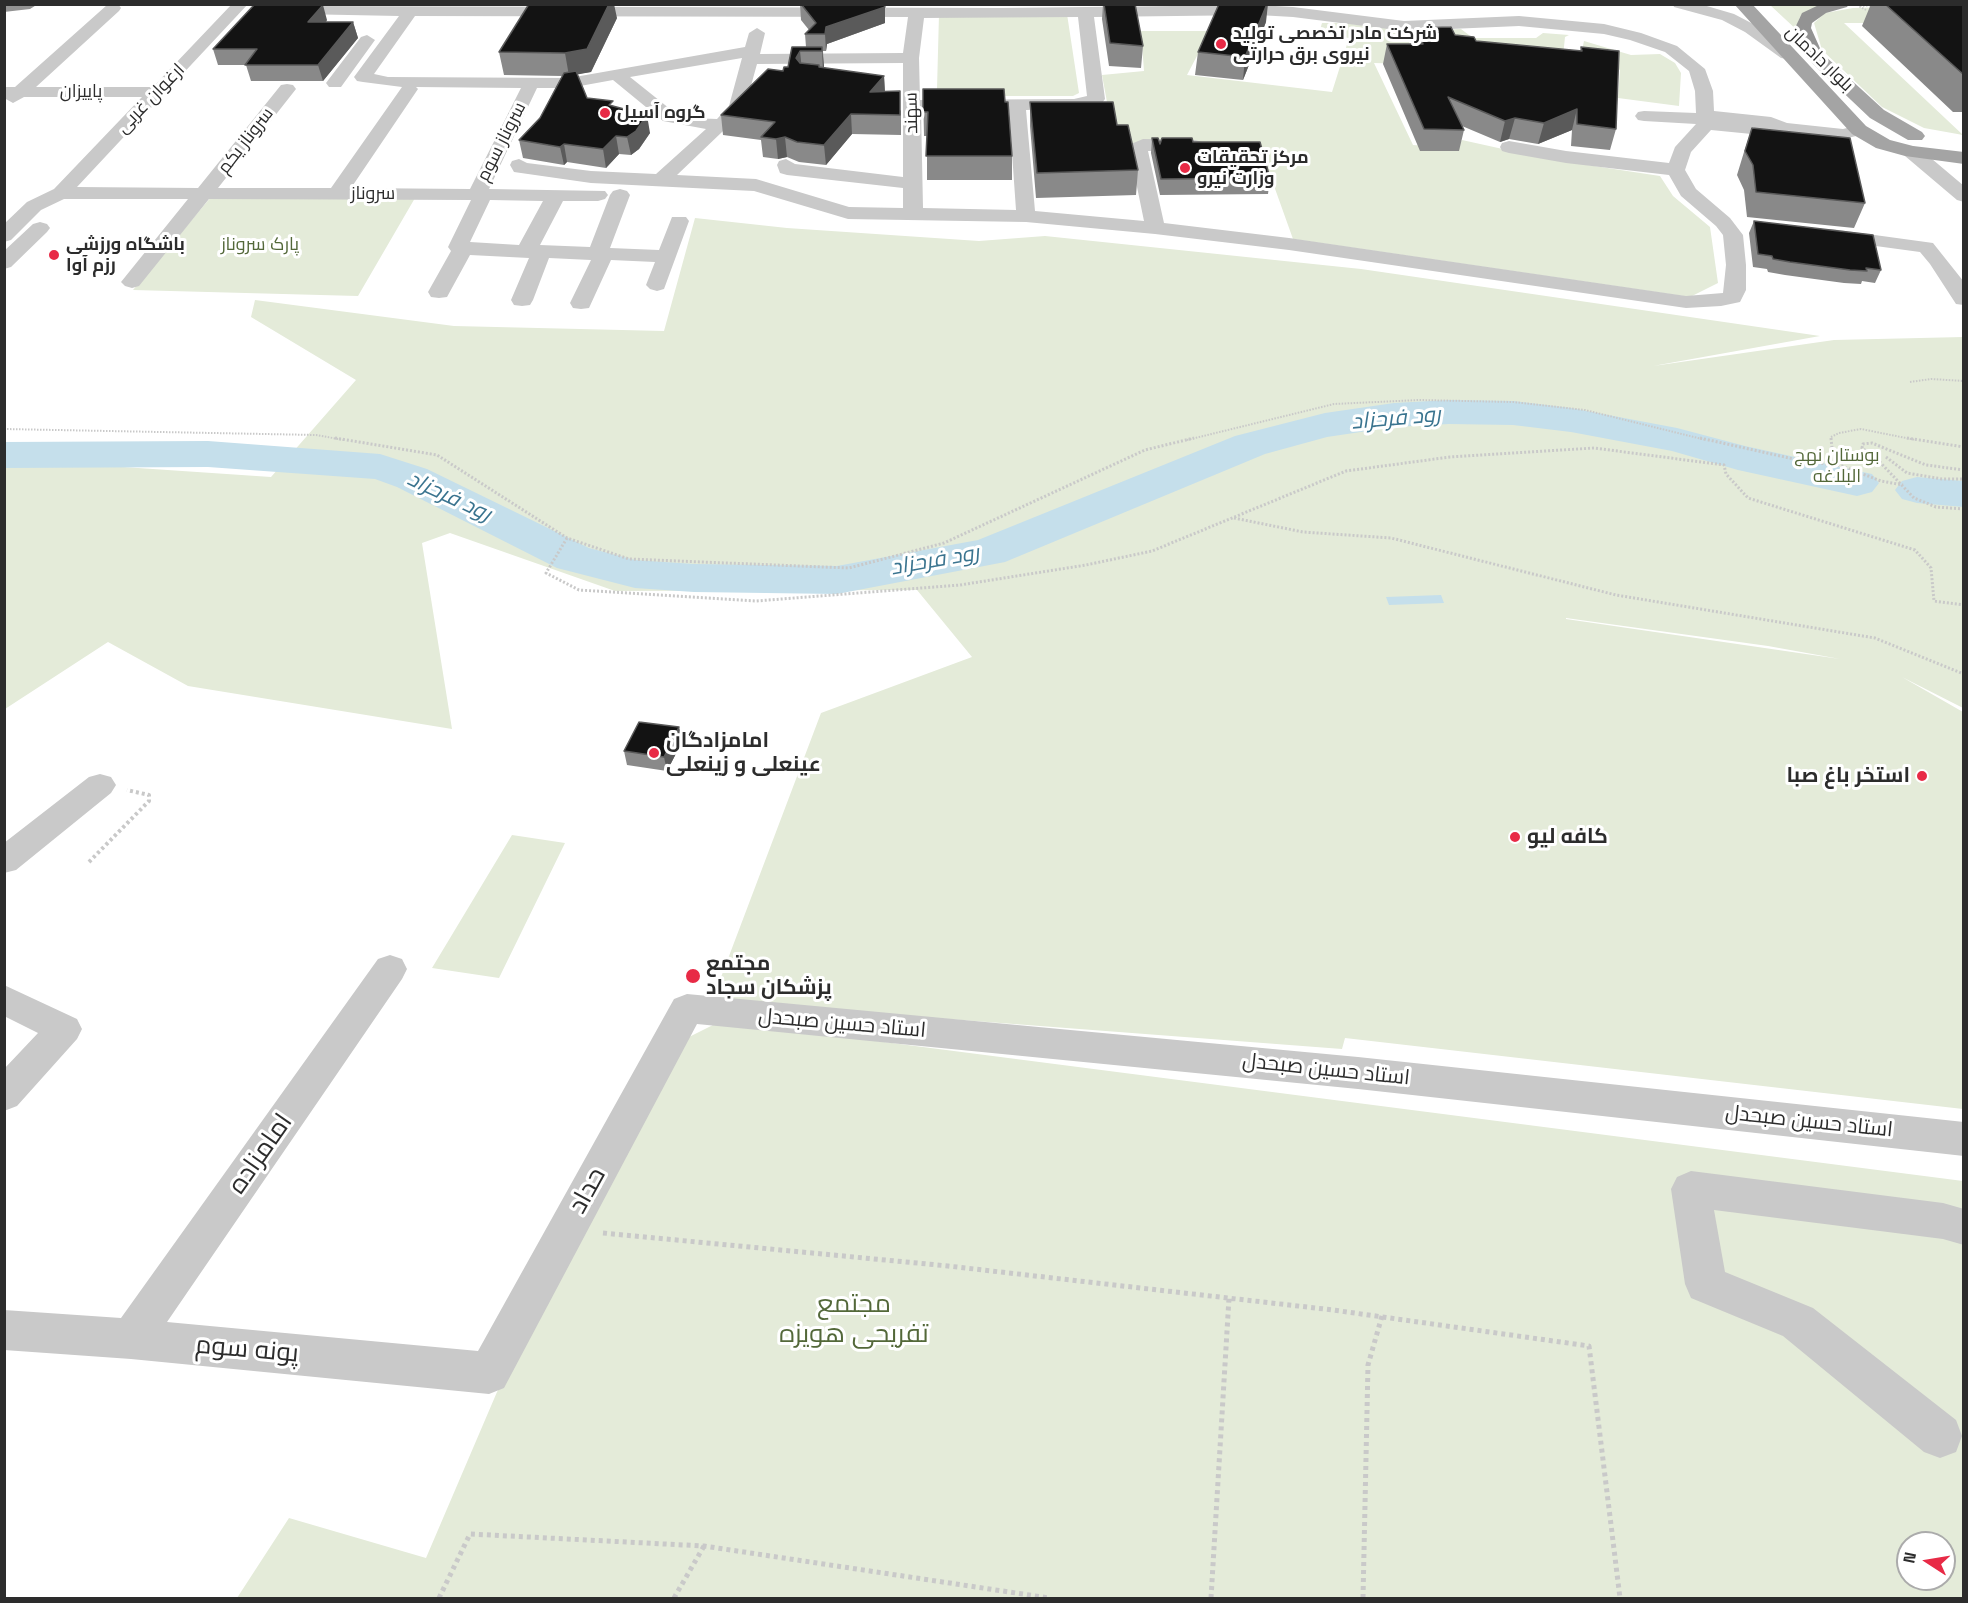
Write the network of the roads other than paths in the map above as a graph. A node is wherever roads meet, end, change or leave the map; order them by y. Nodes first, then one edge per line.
1 (30, 4) edge
2 (241, 4) edge
3 (1680, 4) edge
4 (1742, 4) edge
5 (1762, 4) edge
6 (1833, 6) edge
7 (4, 7) edge
8 (113, 8) dead end
9 (389, 10) junction
10 (411, 10) junction
11 (304, 11) edge
12 (526, 11) junction
13 (764, 12) junction
14 (917, 12) junction
15 (1085, 12) junction
16 (1318, 15) junction
17 (515, 29) edge
18 (1311, 33) dead end
19 (1786, 54) junction
20 (750, 55) junction
21 (1814, 55) junction
22 (911, 58) junction
23 (775, 73) edge
24 (617, 75) junction
25 (798, 75) edge
26 (335, 83) dead end
27 (889, 84) dead end
28 (912, 86) junction
29 (409, 88) dead end
30 (287, 89) dead end
31 (529, 89) dead end
32 (12, 92) edge
33 (158, 92) junction
34 (1017, 104) junction
35 (4, 105) edge
36 (912, 105) junction
37 (1876, 114) junction
38 (1843, 115) junction
39 (1644, 116) dead end
40 (1706, 120) junction
41 (721, 125) junction
42 (1859, 130) junction
43 (1210, 146) edge
44 (1509, 147) edge
45 (1964, 149) edge
46 (1912, 152) junction
47 (1964, 158) edge
48 (519, 165) dead end
49 (786, 165) dead end
50 (1676, 170) junction
51 (661, 180) junction
52 (914, 184) junction
53 (61, 193) junction
54 (205, 194) junction
55 (337, 194) junction
56 (479, 195) junction
57 (556, 195) junction
58 (620, 195) junction
59 (684, 196) dead end
60 (1964, 196) edge
61 (4, 206) edge
62 (34, 206) junction
63 (913, 213) junction
64 (1026, 216) junction
65 (679, 221) dead end
66 (1723, 222) junction
67 (1745, 225) dead end
68 (1155, 228) junction
69 (1812, 232) edge
70 (4, 236) edge
71 (464, 247) junction
72 (535, 250) junction
73 (601, 253) junction
74 (667, 256) junction
75 (4, 263) edge
76 (132, 282) dead end
77 (657, 285) dead end
78 (439, 292) dead end
79 (1964, 299) edge
80 (522, 300) dead end
81 (581, 303) dead end
82 (100, 785) road end
83 (4, 861) edge
84 (390, 969) dead end
85 (4, 999) edge
86 (687, 1010) joint
87 (4, 1095) edge
88 (1964, 1139) edge
89 (1964, 1227) edge
90 (4, 1330) edge
91 (131, 1339) junction
92 (489, 1373) joint
93 (1940, 1436) dead end

1 - 7 highway
2 - 33 street, ارغوان غربی
3 - 19 street
4 - 19 main road, بلوار دادمان
5 - 21 main road, بلوار دادمان
6 - 21 highway
8 - 32 street
9 - 10 street
9 - 11 street
9 - 26 street
10 - 12 street
10 - 24 street
12 - 13 street
12 - 17 street
13 - 14 street
13 - 20 street
14 - 15 street
14 - 22 street, سهند
15 - 16 street
15 - 34 street
16 - 18 street
16 - 40 street
19 - 38 main road, بلوار دادمان
20 - 22 street
20 - 24 street
20 - 41 street
21 - 37 main road, بلوار دادمان
22 - 28 street, سهند
23 - 25 street
24 - 41 street
27 - 28 street
28 - 36 street, سهند
29 - 55 street
30 - 54 street, سروناز یکم
31 - 56 street, سروناز سوم
32 - 33 street, پاییزان
32 - 35 street
33 - 53 street, ارغوان غربی
34 - 36 street
34 - 64 street
36 - 52 street, سهند
37 - 38 main road
37 - 45 main road, بلوار دادمان
38 - 42 main road, بلوار دادمان
39 - 40 street
40 - 42 street
40 - 50 street
41 - 51 street
42 - 46 main road, بلوار دادمان
43 - 68 street
44 - 50 street
46 - 47 main road, بلوار دادمان
46 - 60 street
48 - 51 street
49 - 52 street
50 - 66 street
51 - 63 street
52 - 63 street, سهند
53 - 54 street, سروناز
53 - 62 street, ارغوان غربی
53 - 75 street, ارغوان غربی
54 - 55 street, سروناز
54 - 76 street, سروناز یکم
55 - 56 street, سروناز
56 - 57 street, سروناز
56 - 71 street, سروناز سوم
57 - 58 street, سروناز
57 - 72 street
58 - 59 street, سروناز
58 - 73 street
61 - 62 street
62 - 70 street, ارغوان غربی
63 - 64 street
64 - 68 street
65 - 74 street
66 - 67 street
66 - 68 street
69 - 79 street
71 - 72 street
71 - 78 street
72 - 73 street
72 - 80 street
73 - 74 street
73 - 81 street
74 - 77 street
82 - 83 street
84 - 91 street, امامزاده
85 - 87 street
86 - 88 street, استاد حسین صبحدل
86 - 92 street, حداد
89 - 93 street
90 - 91 street, پونه سوم
91 - 92 street, پونه سوم

